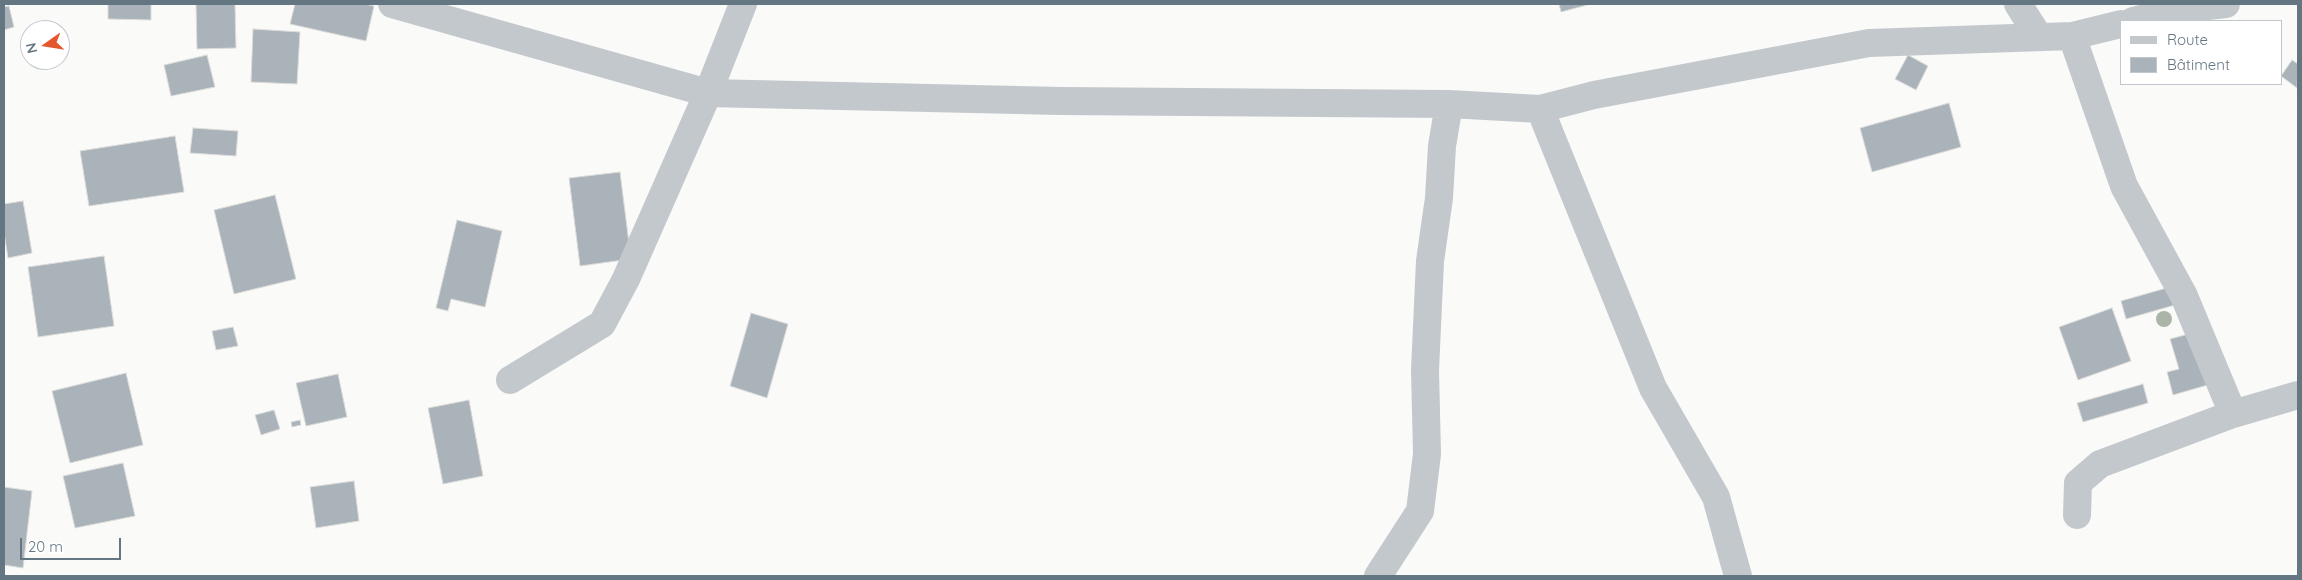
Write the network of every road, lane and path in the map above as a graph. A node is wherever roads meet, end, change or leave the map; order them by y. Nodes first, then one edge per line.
1 (392, 4) edge
2 (743, 4) edge
3 (2018, 4) edge
4 (2226, 4) edge
5 (2137, 20) edge
6 (2120, 24) edge
7 (2072, 36) junction
8 (2039, 37) junction
9 (708, 93) junction
10 (1449, 104) junction
11 (1540, 109) junction
12 (510, 380) dead end
13 (2298, 395) edge
14 (2233, 414) junction
15 (2077, 515) dead end
16 (1378, 576) edge
17 (1738, 576) edge

1 - 9 street
2 - 9 street
3 - 8 street
4 - 5 street
6 - 7 street
7 - 8 street
7 - 14 street
8 - 11 street
9 - 10 street
9 - 12 street
10 - 11 street
10 - 16 street
11 - 17 street
13 - 14 street
14 - 15 street

